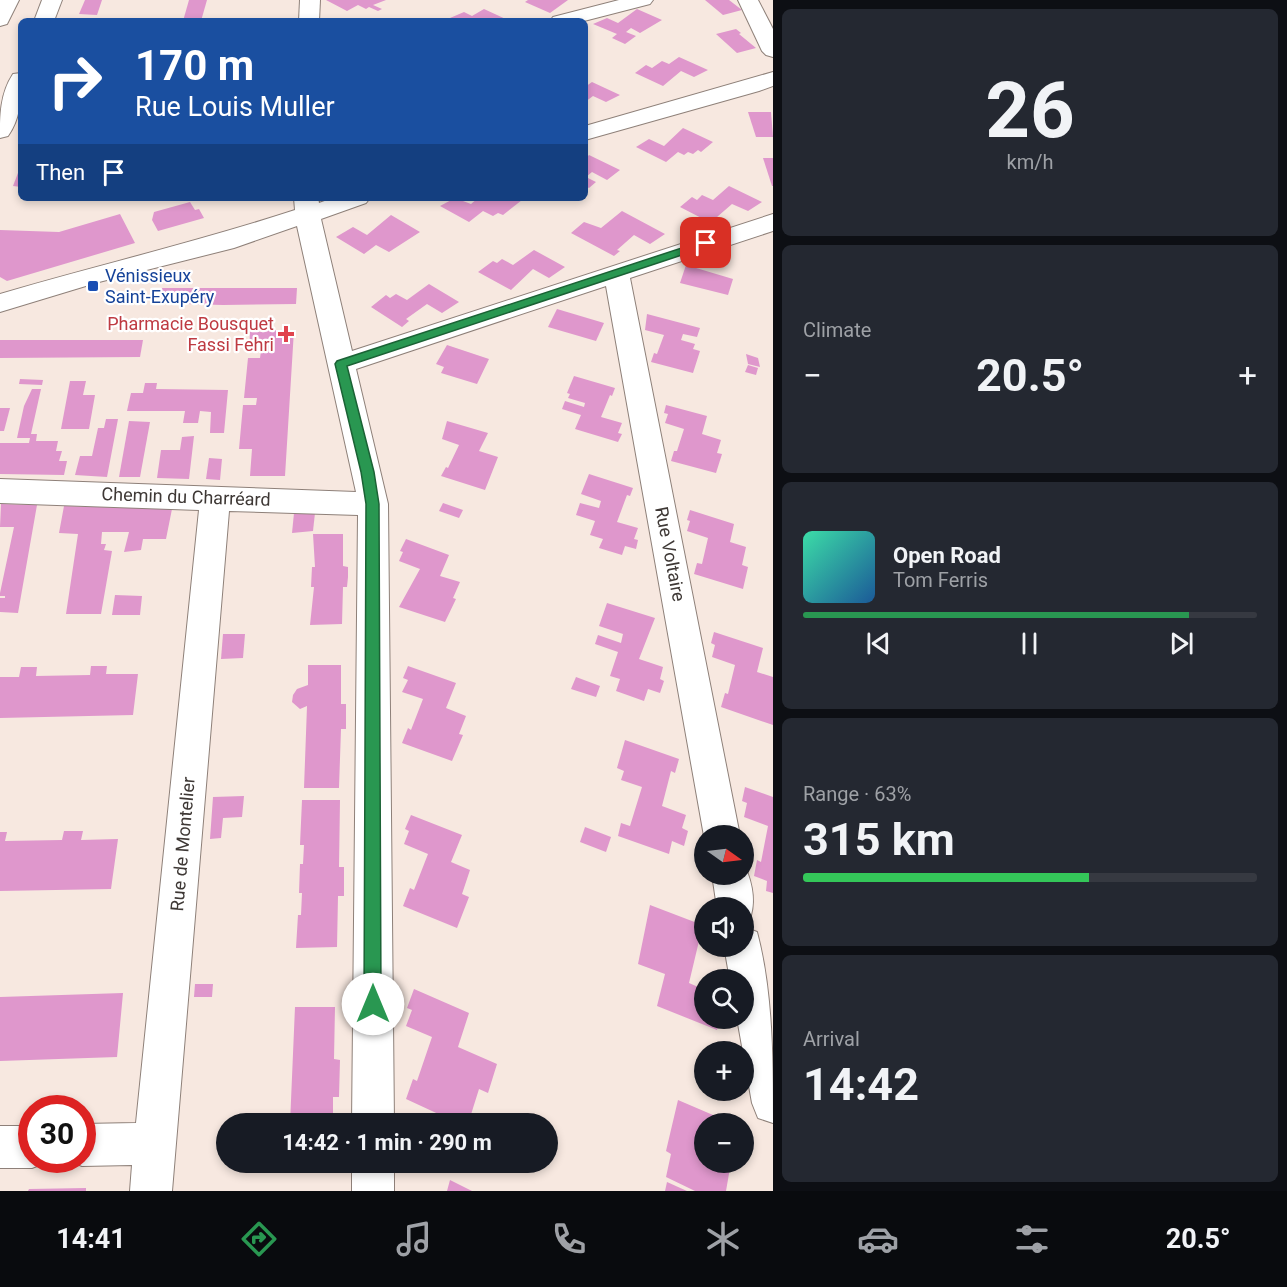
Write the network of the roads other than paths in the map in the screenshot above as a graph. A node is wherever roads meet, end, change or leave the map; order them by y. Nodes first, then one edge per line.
1 (9, 0) edge
2 (52, 0) edge
3 (310, 0) edge
4 (643, 0) edge
5 (748, 0) edge
6 (45, 18) edge
7 (309, 18) edge
8 (572, 18) edge
9 (0, 20) edge
10 (772, 51) edge
11 (772, 78) edge
12 (18, 86) edge
13 (0, 131) edge
14 (588, 132) edge
15 (339, 201) edge
16 (307, 206) edge
17 (772, 222) edge
18 (616, 273) junction
19 (0, 303) edge
20 (341, 364) junction
21 (0, 491) edge
22 (215, 498) junction
23 (372, 504) junction
24 (720, 825) edge
25 (745, 957) edge
26 (772, 1103) edge
27 (373, 1113) edge
28 (156, 1144) junction
29 (96, 1146) edge
30 (0, 1147) edge
31 (18, 1147) edge
32 (373, 1173) edge
33 (151, 1191) edge
34 (373, 1191) edge

1 - 9 street
2 - 6 street
3 - 7 street
4 - 8 street
5 - 10 street
11 - 14 street
12 - 13 street
15 - 16 street
16 - 19 street
16 - 20 street
17 - 18 street
18 - 20 street
18 - 24 street, Rue Voltaire
20 - 23 street
21 - 22 street, Chemin du Charréard
22 - 23 street, Chemin du Charréard
22 - 28 street, Rue de Montelier
23 - 27 street
25 - 26 street
28 - 29 street
28 - 33 street, Rue de Montelier
30 - 31 street
32 - 34 street

